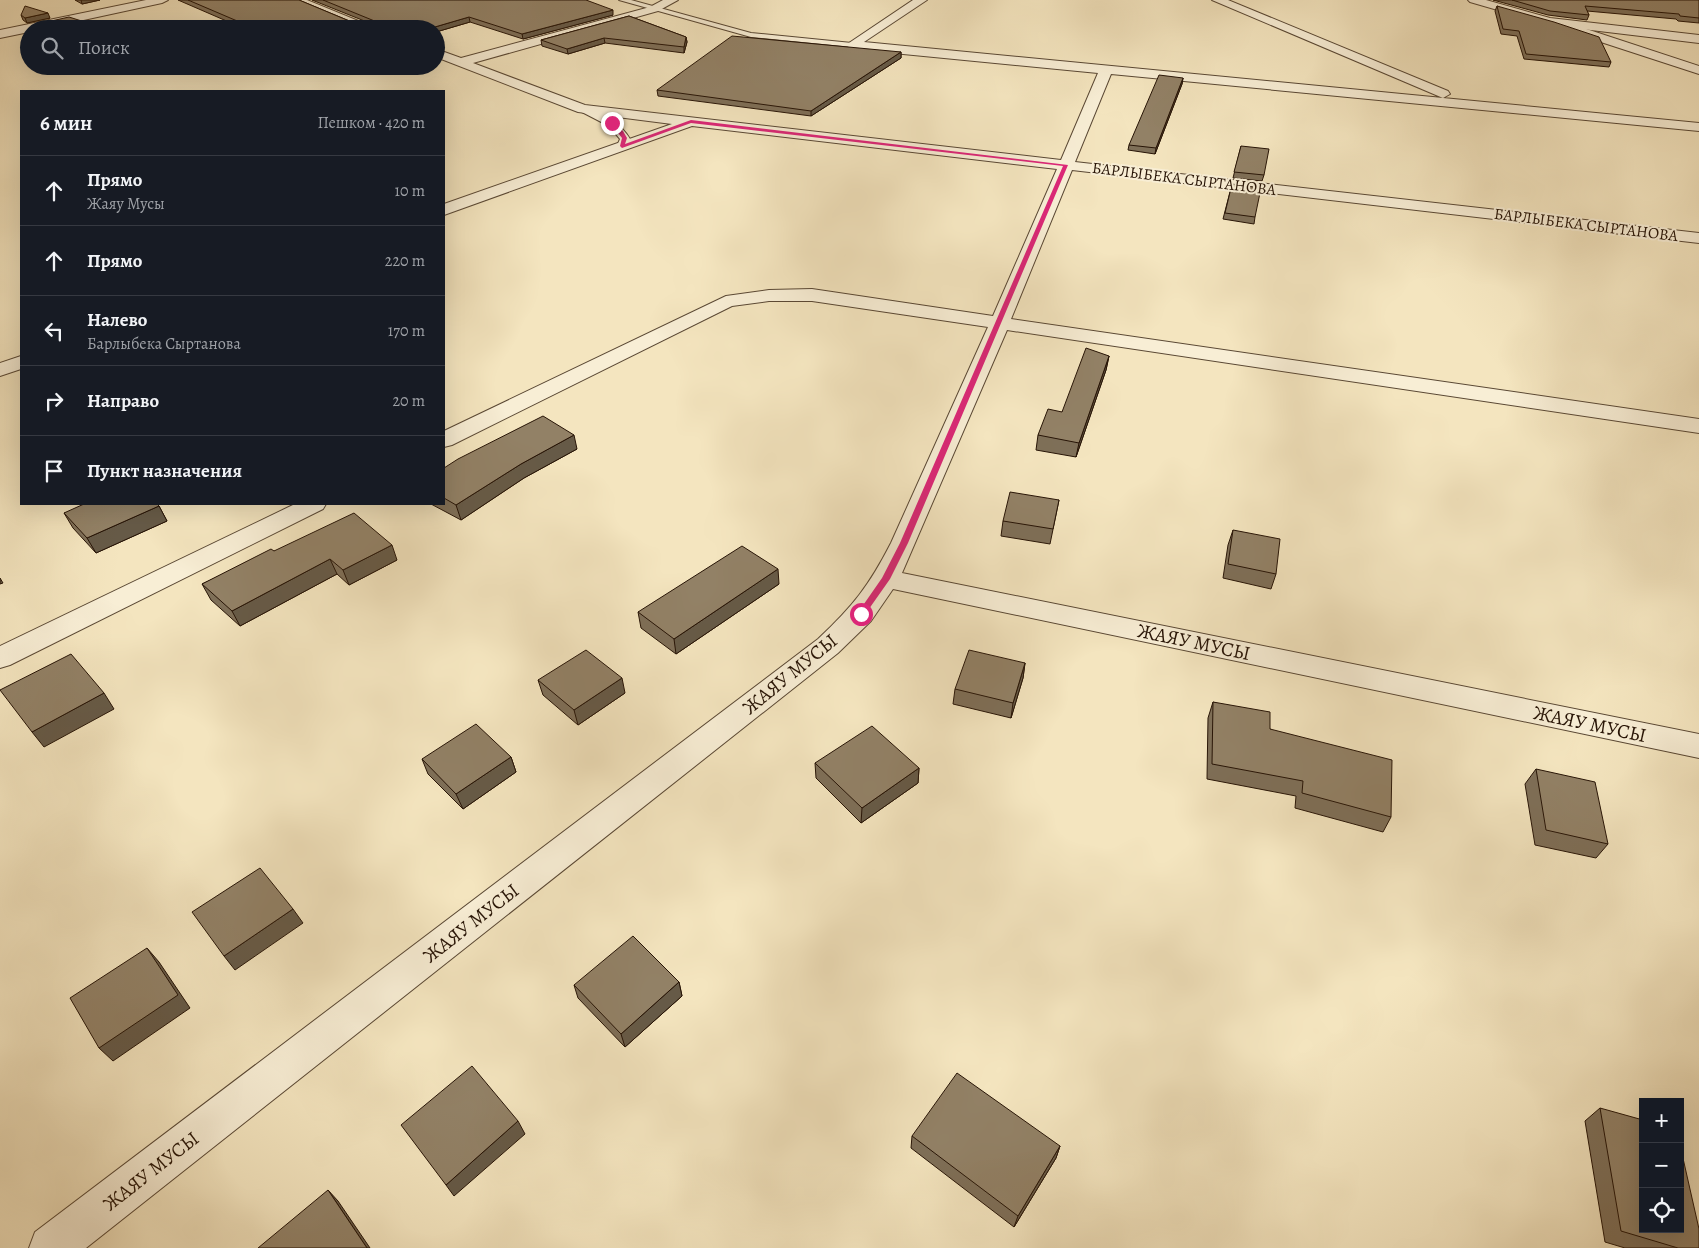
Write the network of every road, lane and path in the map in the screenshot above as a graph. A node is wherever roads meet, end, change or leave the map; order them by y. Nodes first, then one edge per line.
1 (162, 0) edge
2 (297, 0) edge
3 (624, 0) edge
4 (672, 0) edge
5 (921, 0) edge
6 (1218, 0) edge
7 (1474, 0) edge
8 (654, 9) junction
9 (67, 20) edge
10 (349, 20) edge
11 (1550, 21) junction
12 (20, 30) edge
13 (0, 34) edge
14 (1699, 39) edge
15 (852, 45) junction
16 (445, 56) edge
17 (461, 62) junction
18 (1106, 70) junction
19 (1699, 70) edge
20 (1468, 104) junction
21 (583, 109) junction
22 (691, 122) junction
23 (1699, 127) edge
24 (622, 146) junction
25 (1066, 165) junction
26 (445, 210) edge
27 (1699, 238) edge
28 (1000, 322) junction
29 (20, 362) edge
30 (0, 370) edge
31 (1699, 426) edge
32 (445, 440) edge
33 (312, 505) edge
34 (886, 579) junction
35 (0, 658) edge
36 (1699, 746) edge
37 (51, 1248) edge

1 - 9 street
2 - 10 street
3 - 8 lane
4 - 8 street
5 - 15 street
6 - 20 street
7 - 11 street
8 - 15 lane
8 - 17 street
11 - 14 street
11 - 19 street
12 - 13 street
15 - 18 street
16 - 17 street
17 - 21 street
18 - 20 street
18 - 25 street
20 - 23 street
21 - 22 street
21 - 24 lane
22 - 24 street, БАРЛЫБЕКА СЫРТАНОВА
22 - 25 street, БАРЛЫБЕКА СЫРТАНОВА
24 - 26 street, БАРЛЫБЕКА СЫРТАНОВА
25 - 27 street, БАРЛЫБЕКА СЫРТАНОВА
25 - 28 street
28 - 31 street
28 - 32 street
28 - 34 street
29 - 30 street
33 - 35 street
34 - 36 street, ЖАЯУ МУСЫ
34 - 37 street, ЖАЯУ МУСЫ

